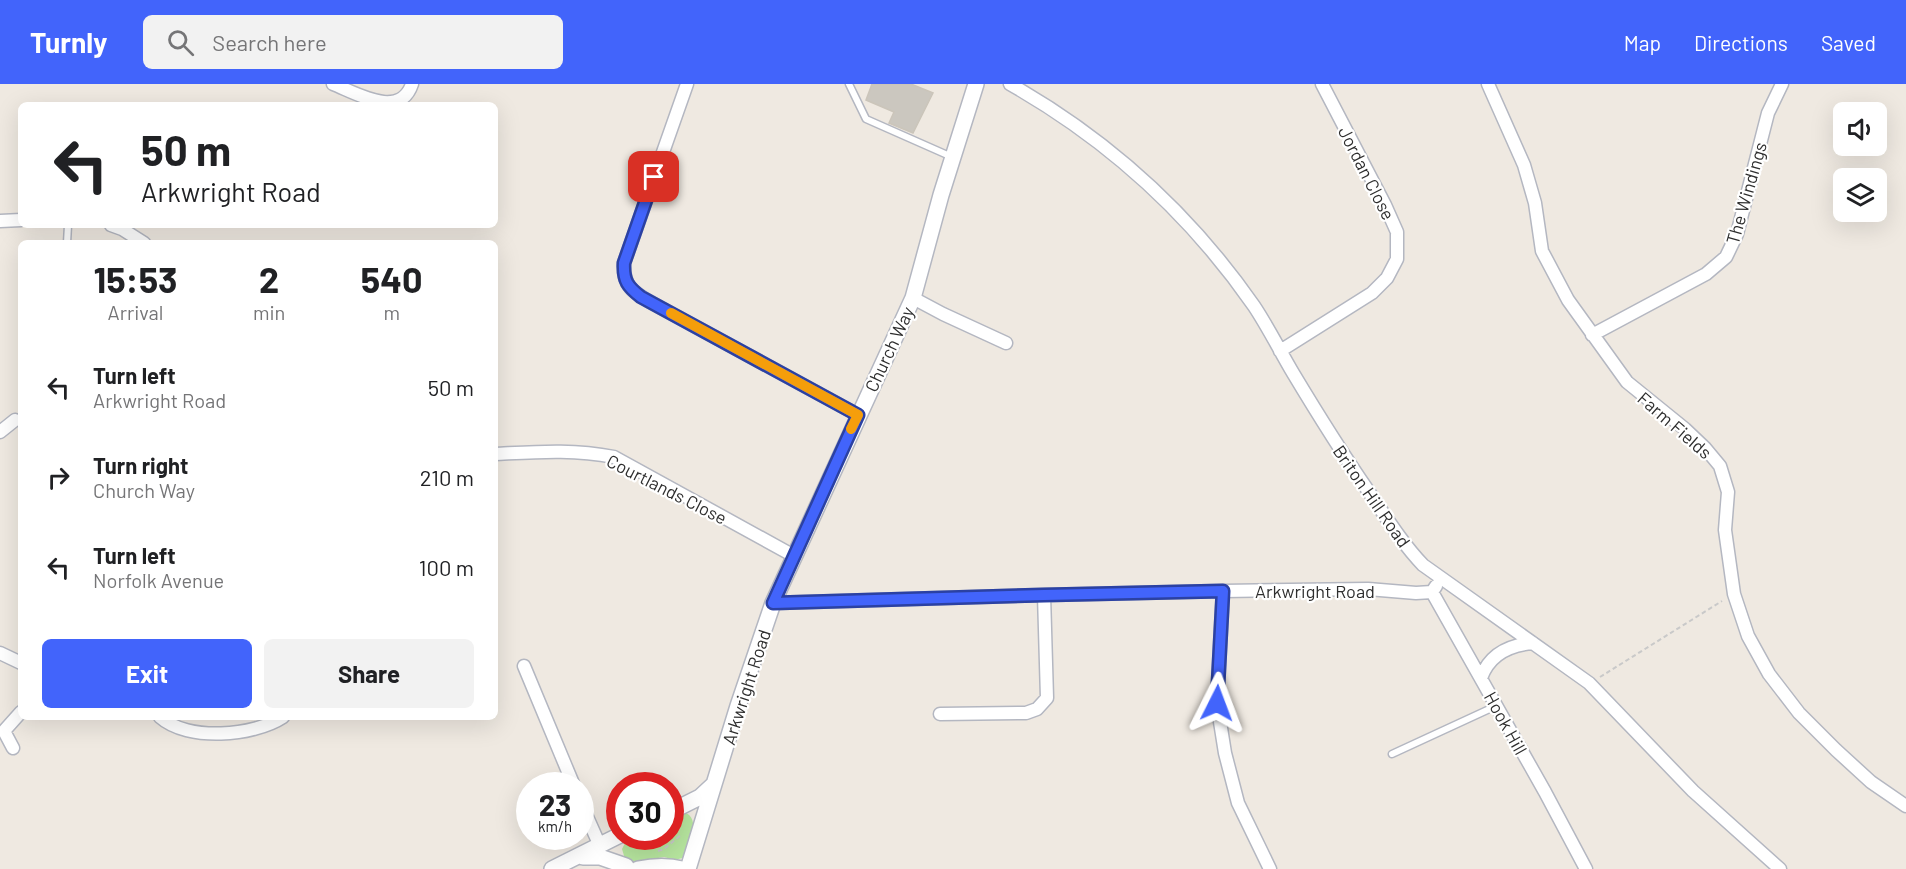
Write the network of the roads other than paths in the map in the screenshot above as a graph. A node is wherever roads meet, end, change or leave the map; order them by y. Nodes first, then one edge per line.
1 (333, 84) edge
2 (412, 84) edge
3 (687, 84) edge
4 (849, 84) edge
5 (976, 84) edge
6 (1010, 84) edge
7 (1322, 84) edge
8 (1488, 84) edge
9 (1782, 84) edge
10 (379, 102) edge
11 (396, 102) edge
12 (952, 157) junction
13 (18, 219) edge
14 (0, 221) edge
15 (122, 228) edge
16 (140, 240) edge
17 (913, 298) junction
18 (1592, 334) junction
19 (1006, 343) dead end
20 (1280, 351) junction
21 (858, 415) junction
22 (15, 420) dead end
23 (0, 432) edge
24 (498, 454) edge
25 (794, 556) junction
26 (1441, 577) junction
27 (1223, 591) junction
28 (1432, 592) junction
29 (1044, 595) junction
30 (773, 603) junction
31 (1533, 643) junction
32 (0, 653) edge
33 (18, 662) edge
34 (524, 666) dead end
35 (1481, 678) junction
36 (1496, 706) junction
37 (940, 714) dead end
38 (18, 715) edge
39 (167, 720) edge
40 (276, 720) edge
41 (2, 732) edge
42 (13, 748) dead end
43 (1392, 754) dead end
44 (568, 772) edge
45 (715, 782) junction
46 (684, 805) edge
47 (1906, 806) edge
48 (684, 809) edge
49 (701, 829) junction
50 (594, 832) edge
51 (606, 843) edge
52 (600, 846) junction
53 (618, 850) edge
54 (579, 857) junction
55 (636, 868) edge
56 (552, 869) edge
57 (682, 869) edge
58 (688, 869) edge
59 (1270, 869) edge
60 (1586, 869) edge
61 (1780, 869) edge

1 - 10 street
2 - 11 street
3 - 21 street
4 - 12 lane
5 - 12 street, Church Way
6 - 20 street, Briton Hill Road
7 - 20 street, Jordan Close
8 - 18 street, Farm Fields
9 - 18 street, The Windings
12 - 17 street, Church Way
13 - 14 street
15 - 16 street
17 - 19 street
17 - 21 street, Church Way
18 - 47 street, Farm Fields
20 - 26 street, Briton Hill Road
21 - 25 street, Church Way
22 - 23 street
24 - 25 street, Courtlands Close
25 - 30 street, Church Way
26 - 28 street
26 - 31 street, Briton Hill Road
27 - 28 street, Arkwright Road
27 - 29 street, Arkwright Road
27 - 59 street
28 - 35 street, Hook Hill
29 - 30 street, Arkwright Road
29 - 37 street
30 - 45 street, Arkwright Road
31 - 35 street
31 - 61 street, Briton Hill Road
32 - 33 street
34 - 44 street
35 - 36 street, Hook Hill
36 - 43 lane
36 - 60 street, Hook Hill
38 - 41 street
39 - 40 street
41 - 42 street
45 - 46 street
45 - 49 street, Arkwright Road
48 - 49 street
49 - 58 street, Arkwright Road
50 - 52 street
51 - 52 street
52 - 54 street
53 - 55 street
54 - 55 street
54 - 56 street
55 - 57 street

